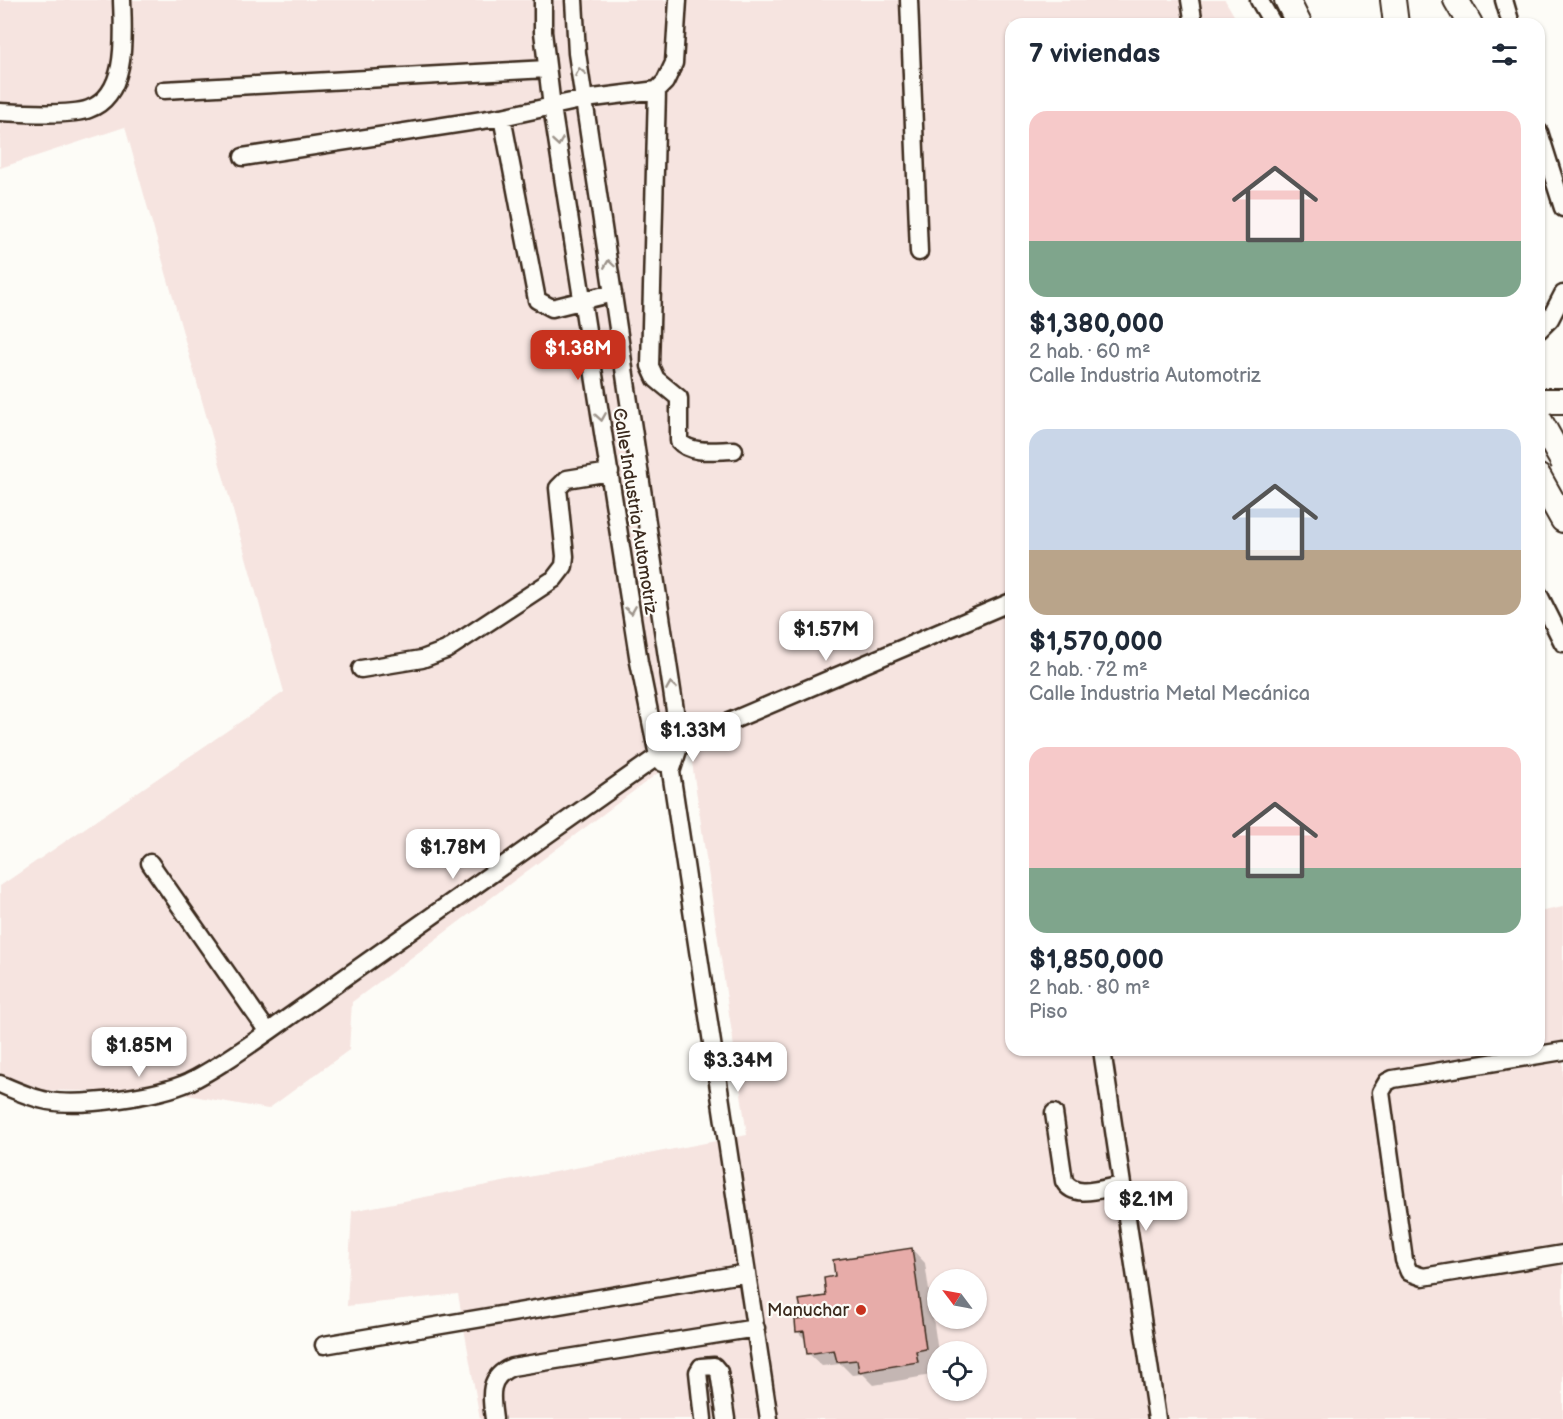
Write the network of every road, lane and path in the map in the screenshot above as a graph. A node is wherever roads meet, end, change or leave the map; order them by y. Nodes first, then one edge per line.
1 (122, 0) edge
2 (543, 0) edge
3 (574, 0) edge
4 (678, 0) edge
5 (909, 0) edge
6 (1190, 0) edge
7 (1259, 0) edge
8 (1287, 0) edge
9 (1393, 0) edge
10 (1456, 0) edge
11 (1504, 0) edge
12 (1193, 18) edge
13 (1270, 18) edge
14 (1296, 18) edge
15 (1395, 18) edge
16 (1466, 18) edge
17 (1509, 18) edge
18 (548, 69) junction
19 (164, 90) dead end
20 (657, 90) junction
21 (585, 99) junction
22 (552, 107) junction
23 (0, 112) edge
24 (502, 117) junction
25 (1545, 151) edge
26 (243, 157) dead end
27 (1563, 208) edge
28 (919, 252) dead end
29 (613, 293) junction
30 (1563, 294) edge
31 (583, 300) junction
32 (1545, 324) edge
33 (1545, 401) edge
34 (1563, 402) edge
35 (1545, 430) edge
36 (734, 450) dead end
37 (1563, 461) edge
38 (1545, 468) edge
39 (610, 472) junction
40 (1545, 488) edge
41 (1559, 513) edge
42 (1005, 606) edge
43 (1545, 607) edge
44 (1563, 643) edge
45 (362, 669) dead end
46 (680, 744) junction
47 (658, 756) junction
48 (671, 772) junction
49 (150, 864) dead end
50 (268, 1032) junction
51 (1563, 1051) edge
52 (1545, 1054) edge
53 (1103, 1056) edge
54 (1533, 1056) edge
55 (0, 1084) edge
56 (1054, 1113) dead end
57 (1122, 1185) junction
58 (1563, 1254) edge
59 (747, 1273) junction
60 (756, 1328) junction
61 (324, 1345) dead end
62 (494, 1419) edge
63 (703, 1419) edge
64 (726, 1419) edge
65 (769, 1419) edge
66 (1157, 1419) edge

1 - 23 street
2 - 18 street, Calle Industria Automotriz
21 -> 3 street, Calle Industria Automotriz
4 - 20 street
5 - 28 street
6 - 12 street
7 - 13 street
8 - 14 highway
9 - 15 highway
10 - 16 highway
11 - 17 street
18 - 19 street
18 - 22 street, Calle Industria Automotriz
20 - 21 street
20 - 36 street
21 - 22 street
29 -> 21 street, Calle Industria Automotriz
22 - 24 street
22 -> 31 street, Calle Industria Automotriz
24 - 26 street
24 - 31 street
25 - 27 street
29 - 31 street
46 -> 29 street, Calle Industria Automotriz
30 - 32 street
31 -> 39 street, Calle Industria Automotriz
33 - 34 highway
35 - 37 highway, bridge
37 - 38 street
39 - 45 street
39 -> 47 street, Calle Industria Automotriz
40 - 41 highway
42 - 46 street
43 - 44 street
46 - 47 street
46 - 48 street, Calle Industria Automotriz
47 - 48 street, Calle Industria Automotriz
47 - 50 street
48 - 59 street, Calle Industria Automotriz
49 - 50 street
50 - 55 street
51 - 52 street
53 - 57 street
54 - 58 street
56 - 57 street
57 - 66 street
59 - 60 street, Calle Industria Automotriz
59 - 61 street
60 - 62 street
60 - 65 street, Calle Industria Automotriz
63 - 64 street

